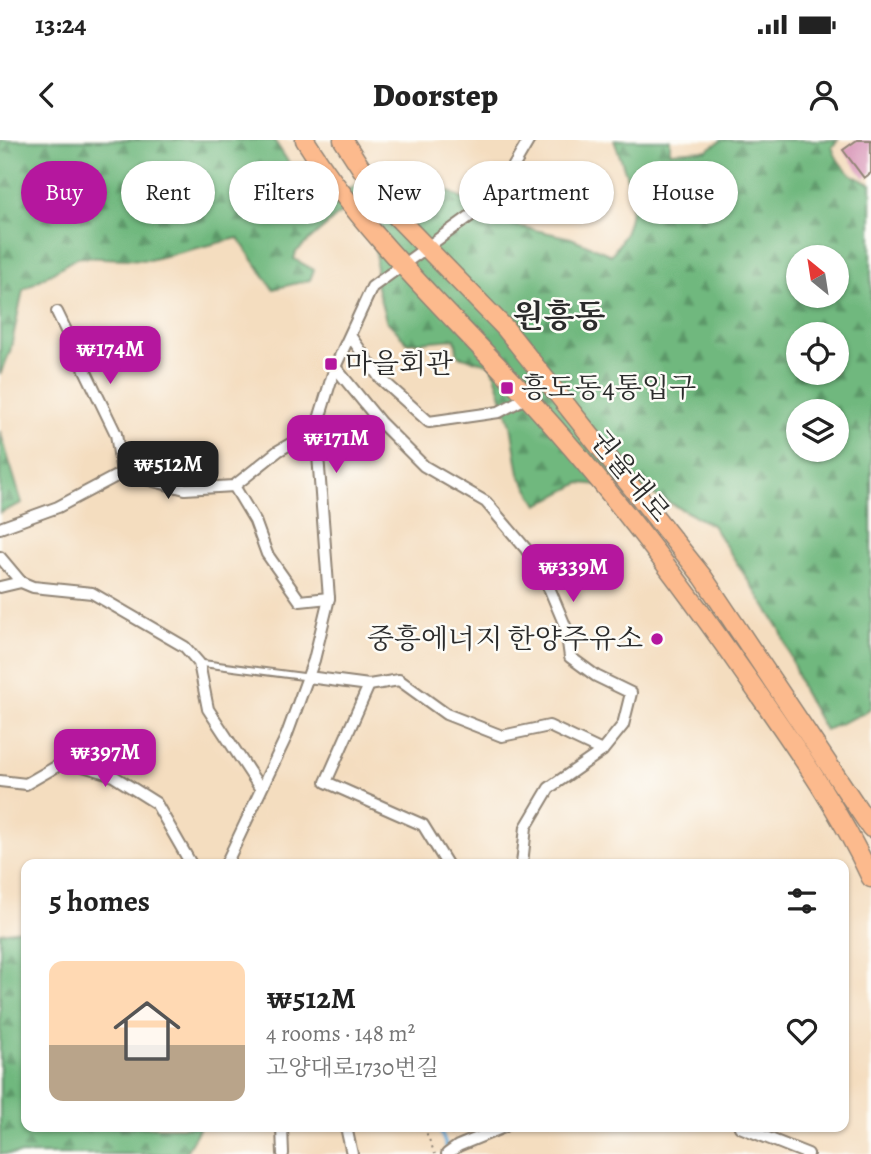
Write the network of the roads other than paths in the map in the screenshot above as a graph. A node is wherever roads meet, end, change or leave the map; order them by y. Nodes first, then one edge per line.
1 (304, 140) edge
2 (343, 140) edge
3 (529, 140) edge
4 (424, 247) junction
5 (400, 263) junction
6 (57, 312) dead end
7 (351, 337) junction
8 (335, 367) junction
9 (527, 397) junction
10 (316, 429) junction
11 (122, 473) junction
12 (234, 486) junction
13 (0, 528) edge
14 (0, 557) edge
15 (21, 582) junction
16 (0, 587) edge
17 (329, 598) junction
18 (199, 663) junction
19 (308, 677) junction
20 (369, 685) junction
21 (602, 751) junction
22 (0, 781) edge
23 (260, 788) junction
24 (871, 828) edge
25 (188, 859) edge
26 (226, 859) edge
27 (444, 859) edge
28 (523, 859) edge
29 (871, 878) edge
30 (282, 1132) edge
31 (346, 1132) edge
32 (493, 1132) edge
33 (753, 1132) edge
34 (450, 1152) edge
35 (283, 1154) edge
36 (352, 1154) edge
37 (808, 1154) edge

1 - 5 main road, 권율대로
2 - 4 main road, 권율대로
3 - 4 street
4 - 5 street
4 - 24 main road, 권율대로
5 - 7 street
5 - 9 main road, 권율대로
6 - 11 street
7 - 8 street
7 - 9 street
8 - 10 street
8 - 21 street
9 - 29 main road, 권율대로
10 - 12 street
10 - 17 street
11 - 12 street
11 - 13 street
12 - 17 street
14 - 15 street
15 - 16 street
15 - 18 street
17 - 19 street
18 - 19 lane
18 - 23 street
19 - 20 street
19 - 23 street
20 - 21 street
20 - 27 street
21 - 28 street
22 - 25 street
23 - 26 street
30 - 35 street
31 - 36 street
32 - 34 street
33 - 37 street

